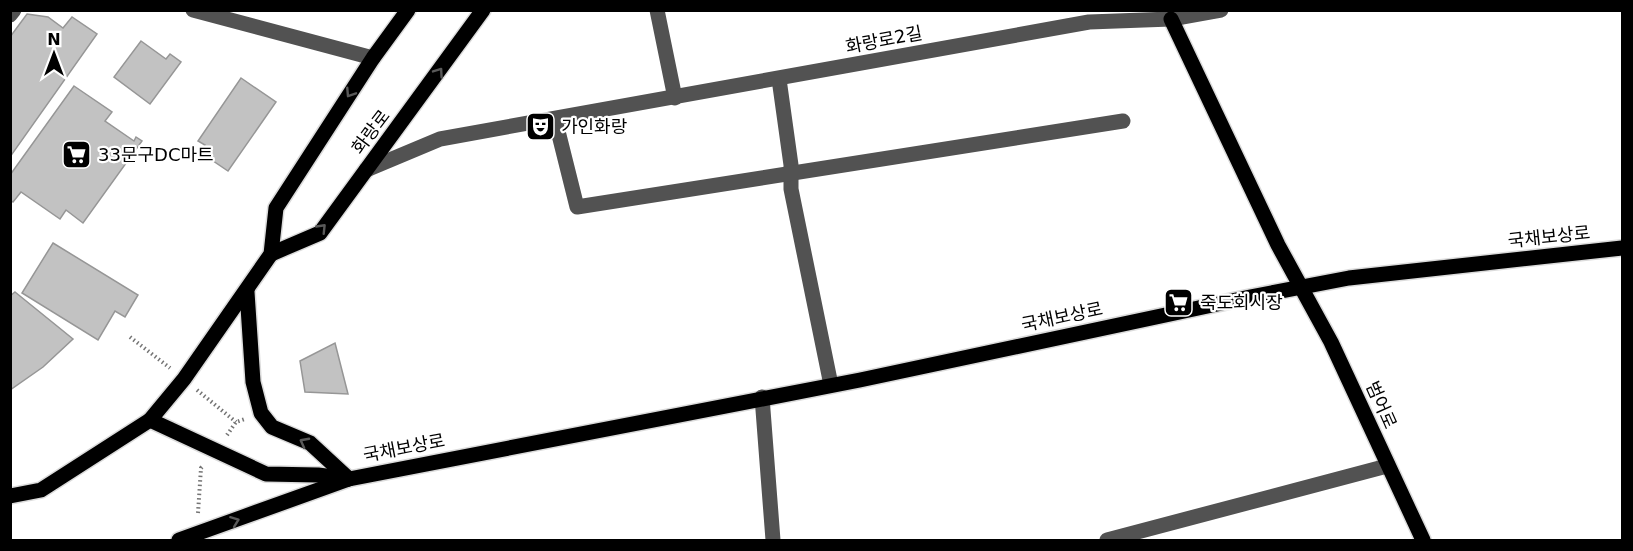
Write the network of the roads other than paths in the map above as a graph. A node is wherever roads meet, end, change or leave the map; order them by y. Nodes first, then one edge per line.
1 (14, 10) edge
2 (193, 10) edge
3 (408, 10) edge
4 (483, 10) edge
5 (657, 10) edge
6 (1221, 10) edge
7 (10, 15) edge
8 (1171, 19) junction
9 (373, 58) junction
10 (779, 79) junction
11 (675, 98) junction
12 (555, 119) junction
13 (1123, 121) dead end
14 (366, 170) junction
15 (791, 174) junction
16 (1623, 248) edge
17 (271, 254) junction
18 (1302, 287) junction
19 (247, 292) junction
20 (831, 385) junction
21 (762, 397) junction
22 (150, 420) junction
23 (1387, 466) junction
24 (349, 479) junction
25 (10, 496) edge
26 (179, 540) edge
27 (773, 540) edge
28 (1107, 540) edge
29 (1423, 540) edge

1 - 7 street
2 - 9 street
3 - 9 main road, 화랑로
14 -> 4 main road, 화랑로
5 - 11 street
6 - 8 street, 화랑로2길
8 - 10 street, 화랑로2길
8 - 18 main road
9 -> 17 main road, 화랑로
10 - 11 street, 화랑로2길
10 - 15 street
11 - 12 street, 화랑로2길
12 - 14 street, 화랑로2길
12 - 15 street
13 - 15 street
17 -> 14 main road, 화랑로
15 - 20 street
16 - 18 main road, 국채보상로
17 - 19 main road, 화랑로
18 - 20 main road, 국채보상로
18 - 23 main road, 범어로
19 - 22 main road, 화랑로
24 -> 19 main road
20 - 21 main road, 국채보상로
21 - 24 main road, 국채보상로
21 - 27 street
22 - 24 main road, 국채보상로
22 - 25 main road
23 - 28 street
23 - 29 main road, 범어로
26 -> 24 main road

